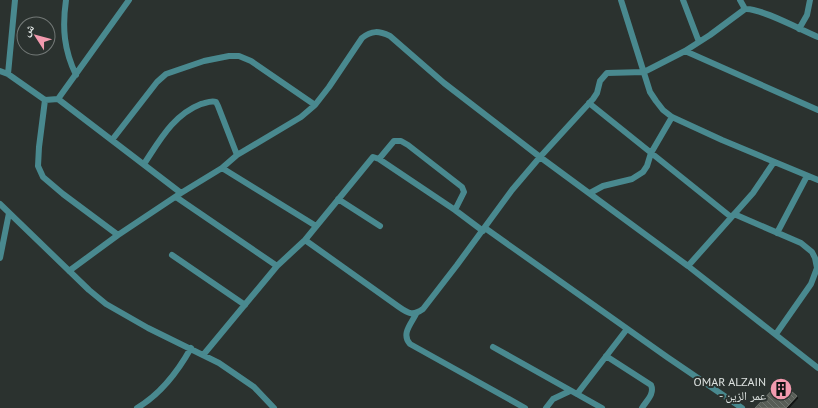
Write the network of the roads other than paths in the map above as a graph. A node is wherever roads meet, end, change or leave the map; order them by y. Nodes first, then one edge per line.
1 (15, 0) edge
2 (66, 0) edge
3 (129, 0) edge
4 (621, 0) edge
5 (683, 0) edge
6 (740, 0) edge
7 (810, 0) edge
8 (744, 9) junction
9 (800, 29) junction
10 (818, 37) edge
11 (699, 42) junction
12 (685, 51) junction
13 (0, 71) edge
14 (644, 72) junction
15 (8, 74) junction
16 (76, 75) junction
17 (45, 100) junction
18 (58, 100) junction
19 (589, 103) junction
20 (315, 105) junction
21 (818, 110) edge
22 (672, 117) junction
23 (112, 140) junction
24 (651, 153) junction
25 (237, 155) junction
26 (540, 156) junction
27 (379, 159) junction
28 (774, 162) junction
29 (144, 164) junction
30 (222, 168) junction
31 (807, 176) junction
32 (818, 180) edge
33 (590, 193) junction
34 (179, 195) junction
35 (338, 199) junction
36 (0, 204) edge
37 (455, 210) junction
38 (9, 213) junction
39 (732, 215) junction
40 (316, 226) junction
41 (380, 226) dead end
42 (484, 230) junction
43 (777, 233) junction
44 (118, 235) junction
45 (305, 240) junction
46 (172, 255) dead end
47 (0, 258) edge
48 (276, 266) junction
49 (688, 266) junction
50 (69, 271) junction
51 (245, 305) junction
52 (416, 314) junction
53 (627, 328) junction
54 (776, 334) junction
55 (493, 347) dead end
56 (190, 348) junction
57 (204, 354) junction
58 (606, 356) junction
59 (818, 368) edge
60 (570, 391) junction
61 (577, 394) junction
62 (137, 408) edge
63 (274, 408) edge
64 (525, 408) edge
65 (546, 408) edge
66 (602, 408) edge
67 (642, 408) edge
68 (742, 408) edge

1 - 15 street
2 - 16 street
3 - 16 street
4 - 14 street
5 - 11 street
6 - 8 street
7 - 9 street
8 - 9 street
8 - 11 street
9 - 10 street
11 - 12 street
12 - 14 street
12 - 21 street
13 - 15 street
14 - 19 street
14 - 22 street
15 - 17 street
16 - 18 street
17 - 18 street
17 - 44 street
18 - 23 street
19 - 24 street
19 - 26 street
20 - 23 street
20 - 25 street
20 - 26 street
22 - 24 street
22 - 28 street
23 - 29 street
24 - 33 street
24 - 39 street
25 - 29 street
25 - 30 street
26 - 33 street
26 - 42 street
27 - 35 street
27 - 37 street
27 - 37 street
28 - 31 street
28 - 39 street
29 - 34 street
30 - 34 street
30 - 40 street
31 - 32 street
31 - 43 street
33 - 49 street
34 - 44 street
34 - 48 street
35 - 40 street
35 - 41 street
36 - 38 street
37 - 42 street
38 - 47 street
38 - 50 street
39 - 43 street
39 - 49 street
40 - 45 street
42 - 52 street
42 - 53 street
43 - 54 street
44 - 50 street
45 - 48 street
45 - 52 street
46 - 51 street
48 - 51 street
49 - 54 street
50 - 56 street
51 - 57 street
52 - 64 street
53 - 58 street
53 - 68 street
54 - 59 street
55 - 60 street
56 - 57 street
56 - 62 street
57 - 63 street
58 - 61 street
58 - 67 street
60 - 61 street
60 - 65 street
61 - 66 street

